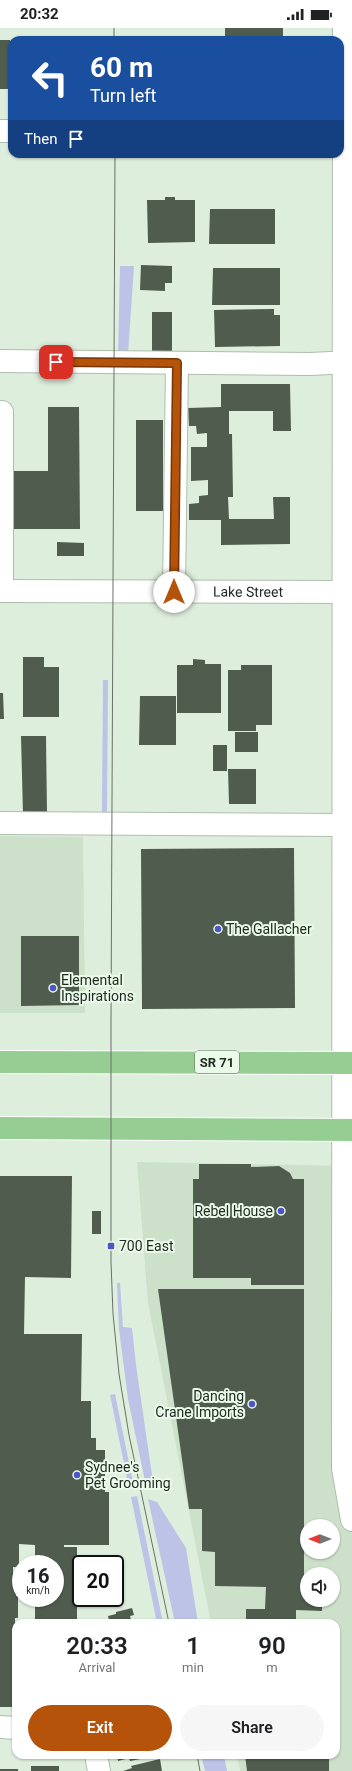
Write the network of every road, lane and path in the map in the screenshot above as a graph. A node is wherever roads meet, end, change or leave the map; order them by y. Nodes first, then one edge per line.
1 (344, 28) edge
2 (345, 132) edge
3 (0, 361) edge
4 (348, 362) edge
5 (177, 363) junction
6 (2, 412) dead end
7 (1, 591) edge
8 (174, 592) junction
9 (347, 592) edge
10 (0, 823) edge
11 (346, 834) edge
12 (0, 1062) edge
13 (347, 1063) edge
14 (0, 1128) edge
15 (347, 1130) edge
16 (347, 1235) edge
17 (347, 1288) edge
18 (352, 1517) edge
19 (0, 1727) edge
20 (12, 1728) edge
21 (97, 1759) edge
22 (99, 1771) edge

1 - 2 street
2 - 4 street
3 - 5 street
4 - 5 street
4 - 9 street
5 - 8 street
6 - 7 street
7 - 8 street, Lake Street
8 - 9 street, Lake Street
9 - 11 street
10 - 11 street
11 - 13 street
12 - 13 main road, SR 71
13 - 15 street
14 - 15 main road
15 - 16 street
16 - 17 street
17 - 18 street
19 - 20 street
21 - 22 street

